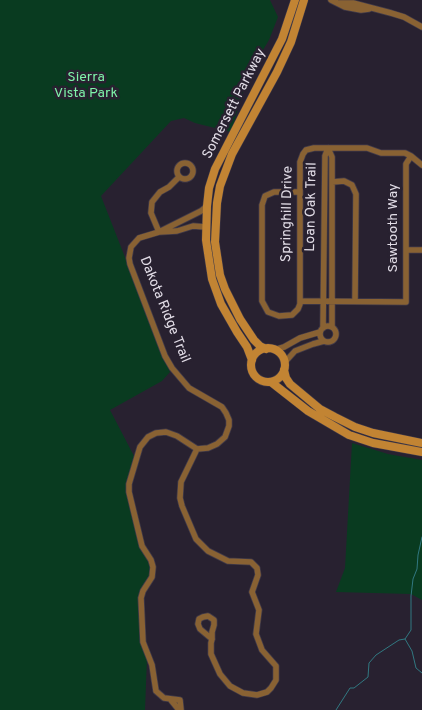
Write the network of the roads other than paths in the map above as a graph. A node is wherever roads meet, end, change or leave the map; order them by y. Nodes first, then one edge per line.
1 (295, 0) edge
2 (299, 0) edge
3 (304, 0) edge
4 (335, 1) edge
5 (295, 27) junction
6 (422, 27) edge
7 (328, 148) junction
8 (411, 156) junction
9 (422, 165) edge
10 (180, 177) dead end
11 (332, 182) junction
12 (300, 192) junction
13 (206, 206) junction
14 (206, 227) junction
15 (159, 232) junction
16 (407, 250) junction
17 (422, 250) edge
18 (300, 301) junction
19 (324, 301) junction
20 (331, 301) junction
21 (355, 301) junction
22 (332, 327) junction
23 (322, 330) junction
24 (324, 341) junction
25 (270, 349) junction
26 (252, 360) junction
27 (284, 366) junction
28 (271, 382) junction
29 (422, 442) edge
30 (197, 449) junction
31 (422, 452) edge
32 (212, 639) dead end
33 (180, 710) edge

1 - 13 main road, Somersett Parkway
2 - 5 main road
3 - 5 main road, Somersett Parkway
4 - 6 street
5 - 25 main road, Somersett Parkway
7 - 8 street
7 - 11 street, Loan Oak Trail
7 - 12 street, Springhill Drive
7 - 19 street, Loan Oak Trail
8 - 9 street
8 - 16 street, Sawtooth Way
10 - 15 street
11 - 20 street, Loan Oak Trail
11 - 21 street
12 - 18 street, Springhill Drive
12 - 18 street
13 - 14 main road, Somersett Parkway
13 - 15 street, Dakota Ridge Trail
14 - 15 street, Dakota Ridge Trail
14 - 26 main road, Somersett Parkway
15 - 30 street, Dakota Ridge Trail
16 - 17 street
16 - 21 street, Sawtooth Way
18 - 19 street
19 - 20 street
19 - 23 street, Loan Oak Trail
20 - 21 street
20 - 22 street, Loan Oak Trail
22 - 23 street
22 - 24 street
23 - 24 street
23 - 25 street
24 - 27 street
25 - 26 main road
25 - 27 main road
26 - 28 main road
27 - 28 main road
27 - 29 main road
28 - 31 main road
30 - 32 street
30 - 33 street

